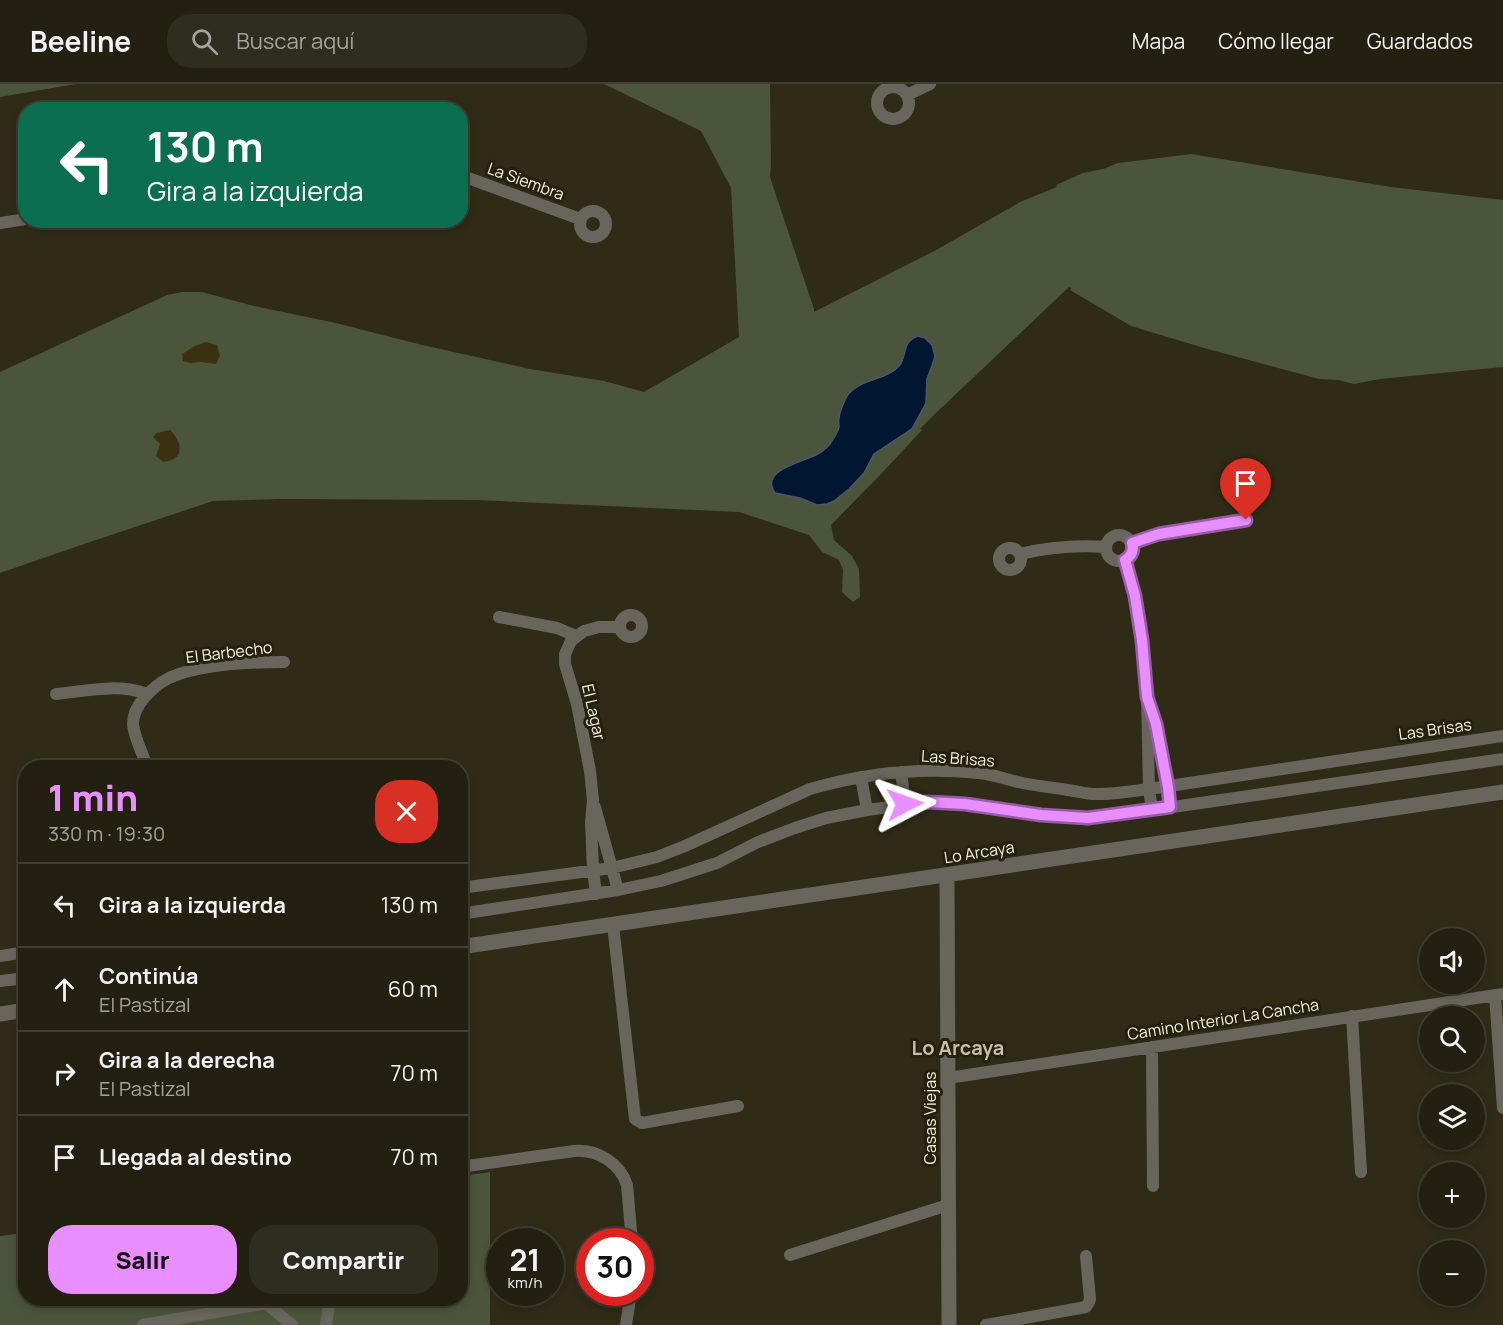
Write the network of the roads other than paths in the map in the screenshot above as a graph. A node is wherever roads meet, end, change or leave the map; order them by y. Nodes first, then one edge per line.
1 (930, 84) edge
2 (907, 96) dead end
3 (468, 178) edge
4 (580, 219) dead end
5 (18, 220) edge
6 (0, 223) edge
7 (1246, 520) dead end
8 (1132, 543) junction
9 (1106, 547) junction
10 (1020, 554) dead end
11 (1125, 560) junction
12 (500, 617) dead end
13 (619, 627) dead end
14 (576, 636) junction
15 (284, 662) dead end
16 (56, 694) dead end
17 (147, 694) junction
18 (1147, 697) junction
19 (1503, 736) edge
20 (1503, 759) edge
21 (145, 760) edge
22 (901, 772) junction
23 (861, 777) junction
24 (1168, 787) junction
25 (1149, 789) junction
26 (1503, 792) edge
27 (593, 800) junction
28 (905, 804) junction
29 (1170, 807) junction
30 (867, 810) junction
31 (1152, 810) junction
32 (612, 868) junction
33 (593, 870) junction
34 (947, 876) junction
35 (468, 887) edge
36 (618, 890) junction
37 (596, 894) junction
38 (468, 913) edge
39 (613, 925) junction
40 (468, 946) edge
41 (18, 953) edge
42 (0, 956) edge
43 (18, 979) edge
44 (0, 981) edge
45 (1499, 994) edge
46 (18, 1011) edge
47 (0, 1014) edge
48 (1352, 1016) junction
49 (1152, 1047) junction
50 (948, 1078) junction
51 (738, 1106) dead end
52 (1503, 1108) edge
53 (468, 1166) edge
54 (1361, 1172) dead end
55 (1153, 1186) dead end
56 (948, 1205) junction
57 (632, 1228) edge
58 (790, 1255) dead end
59 (1086, 1256) dead end
60 (255, 1306) edge
61 (269, 1306) edge
62 (329, 1306) edge
63 (629, 1306) edge
64 (143, 1325) edge
65 (292, 1325) edge
66 (326, 1325) edge
67 (626, 1325) edge
68 (949, 1325) edge
69 (986, 1325) edge

1 - 2 street
3 - 4 street, La Siembra
5 - 6 street
7 - 8 street
8 - 9 street
8 - 11 street
9 - 10 street
9 - 11 street
11 - 18 street
12 - 14 street
13 - 14 street
14 - 27 street, El Lagar
15 - 17 street, El Barbecho
16 - 17 street
17 - 21 street
18 - 24 street
18 - 25 street
19 - 24 street, Las Brisas
20 - 29 street
22 - 23 street, Las Brisas
22 - 25 street, Las Brisas
22 - 28 street
23 - 30 street
23 - 32 street, Las Brisas
24 - 25 street, Las Brisas
24 - 29 street
25 - 31 street
26 - 34 street, Lo Arcaya
27 - 32 street
27 - 33 street
28 - 30 street
28 - 31 street
29 - 31 street
30 - 36 street
32 - 33 street, Las Brisas
32 - 36 street
33 - 35 street, Las Brisas
33 - 37 street
34 - 39 street, Lo Arcaya
34 - 50 street, Casas Viejas
36 - 37 street
37 - 38 street
39 - 40 street, Lo Arcaya
39 - 51 street
41 - 42 street
43 - 44 street
45 - 48 street, Camino Interior La Cancha
45 - 52 street
46 - 47 street
48 - 49 street, Camino Interior La Cancha
48 - 54 street
49 - 50 street, Camino Interior La Cancha
49 - 55 street
50 - 56 street, Casas Viejas
53 - 57 street
56 - 58 street
56 - 68 street, Casas Viejas
59 - 69 street
60 - 64 street
61 - 65 street
62 - 66 street
63 - 67 street

